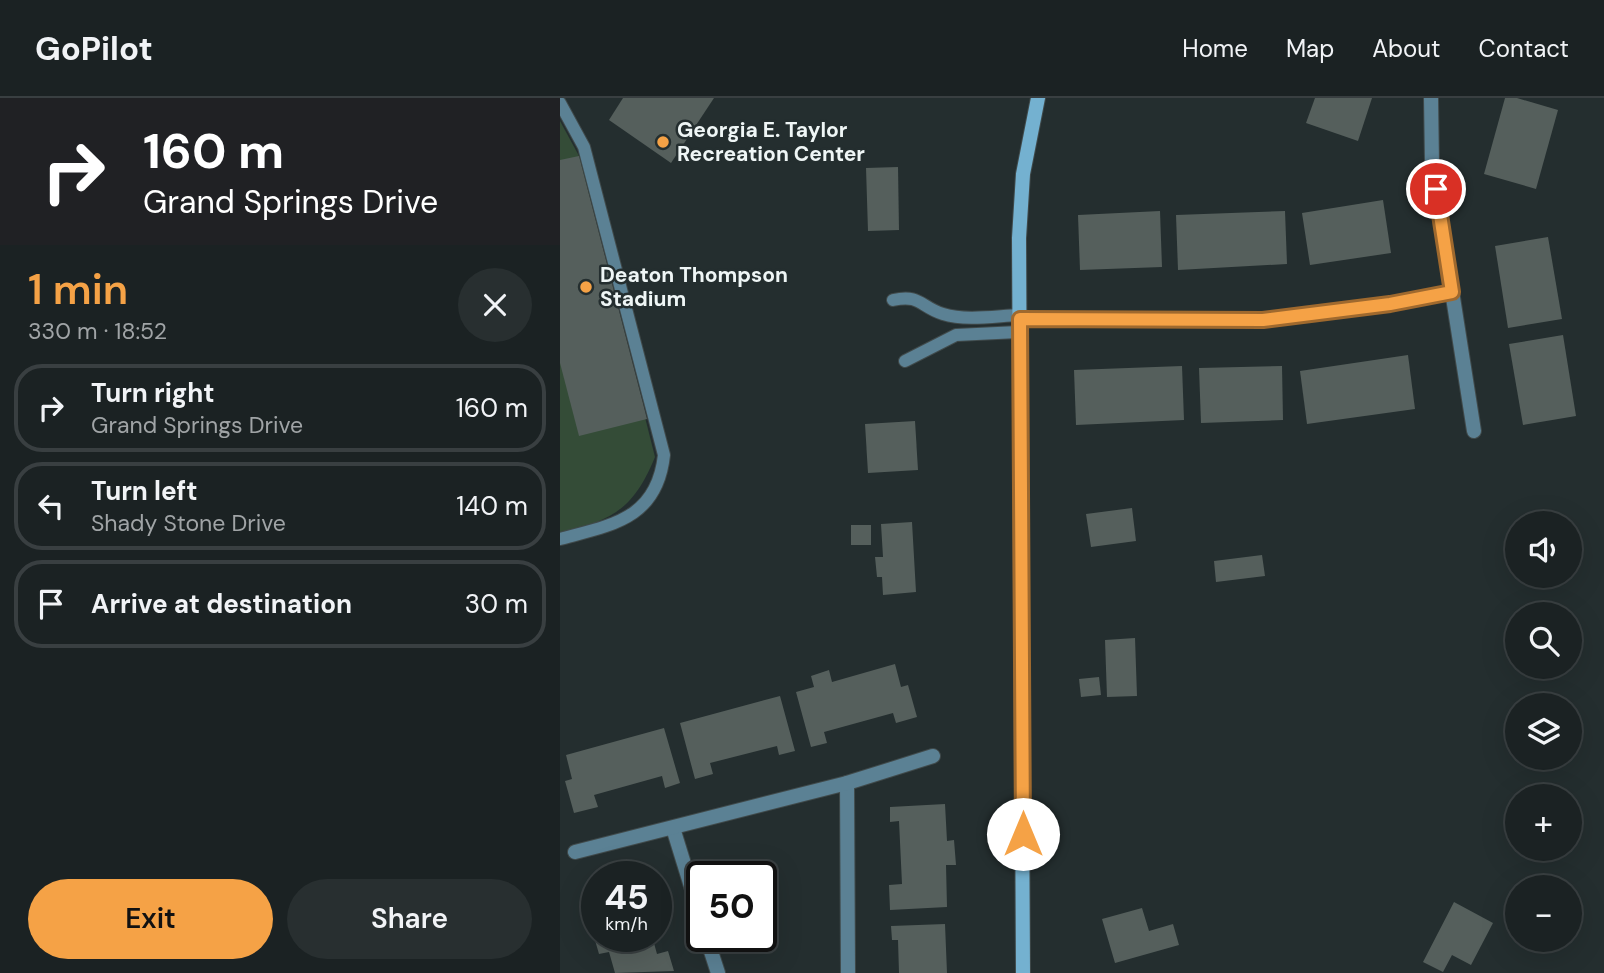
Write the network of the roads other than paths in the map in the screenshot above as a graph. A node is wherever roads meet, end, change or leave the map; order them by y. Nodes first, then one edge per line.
1 (1038, 98) edge
2 (1431, 98) edge
3 (560, 103) edge
4 (1452, 292) junction
5 (893, 300) dead end
6 (1019, 322) junction
7 (905, 361) dead end
8 (1474, 430) dead end
9 (560, 539) edge
10 (933, 757) dead end
11 (847, 783) junction
12 (673, 828) junction
13 (575, 852) dead end
14 (686, 870) edge
15 (711, 952) edge
16 (718, 973) edge
17 (848, 973) edge
18 (1023, 973) edge

1 - 6 main road
2 - 4 street
3 - 9 lane
4 - 6 street
4 - 8 street
5 - 6 lane
6 - 7 lane
6 - 18 main road
10 - 11 street
11 - 12 street
11 - 17 street
12 - 13 street
12 - 14 street
15 - 16 street

